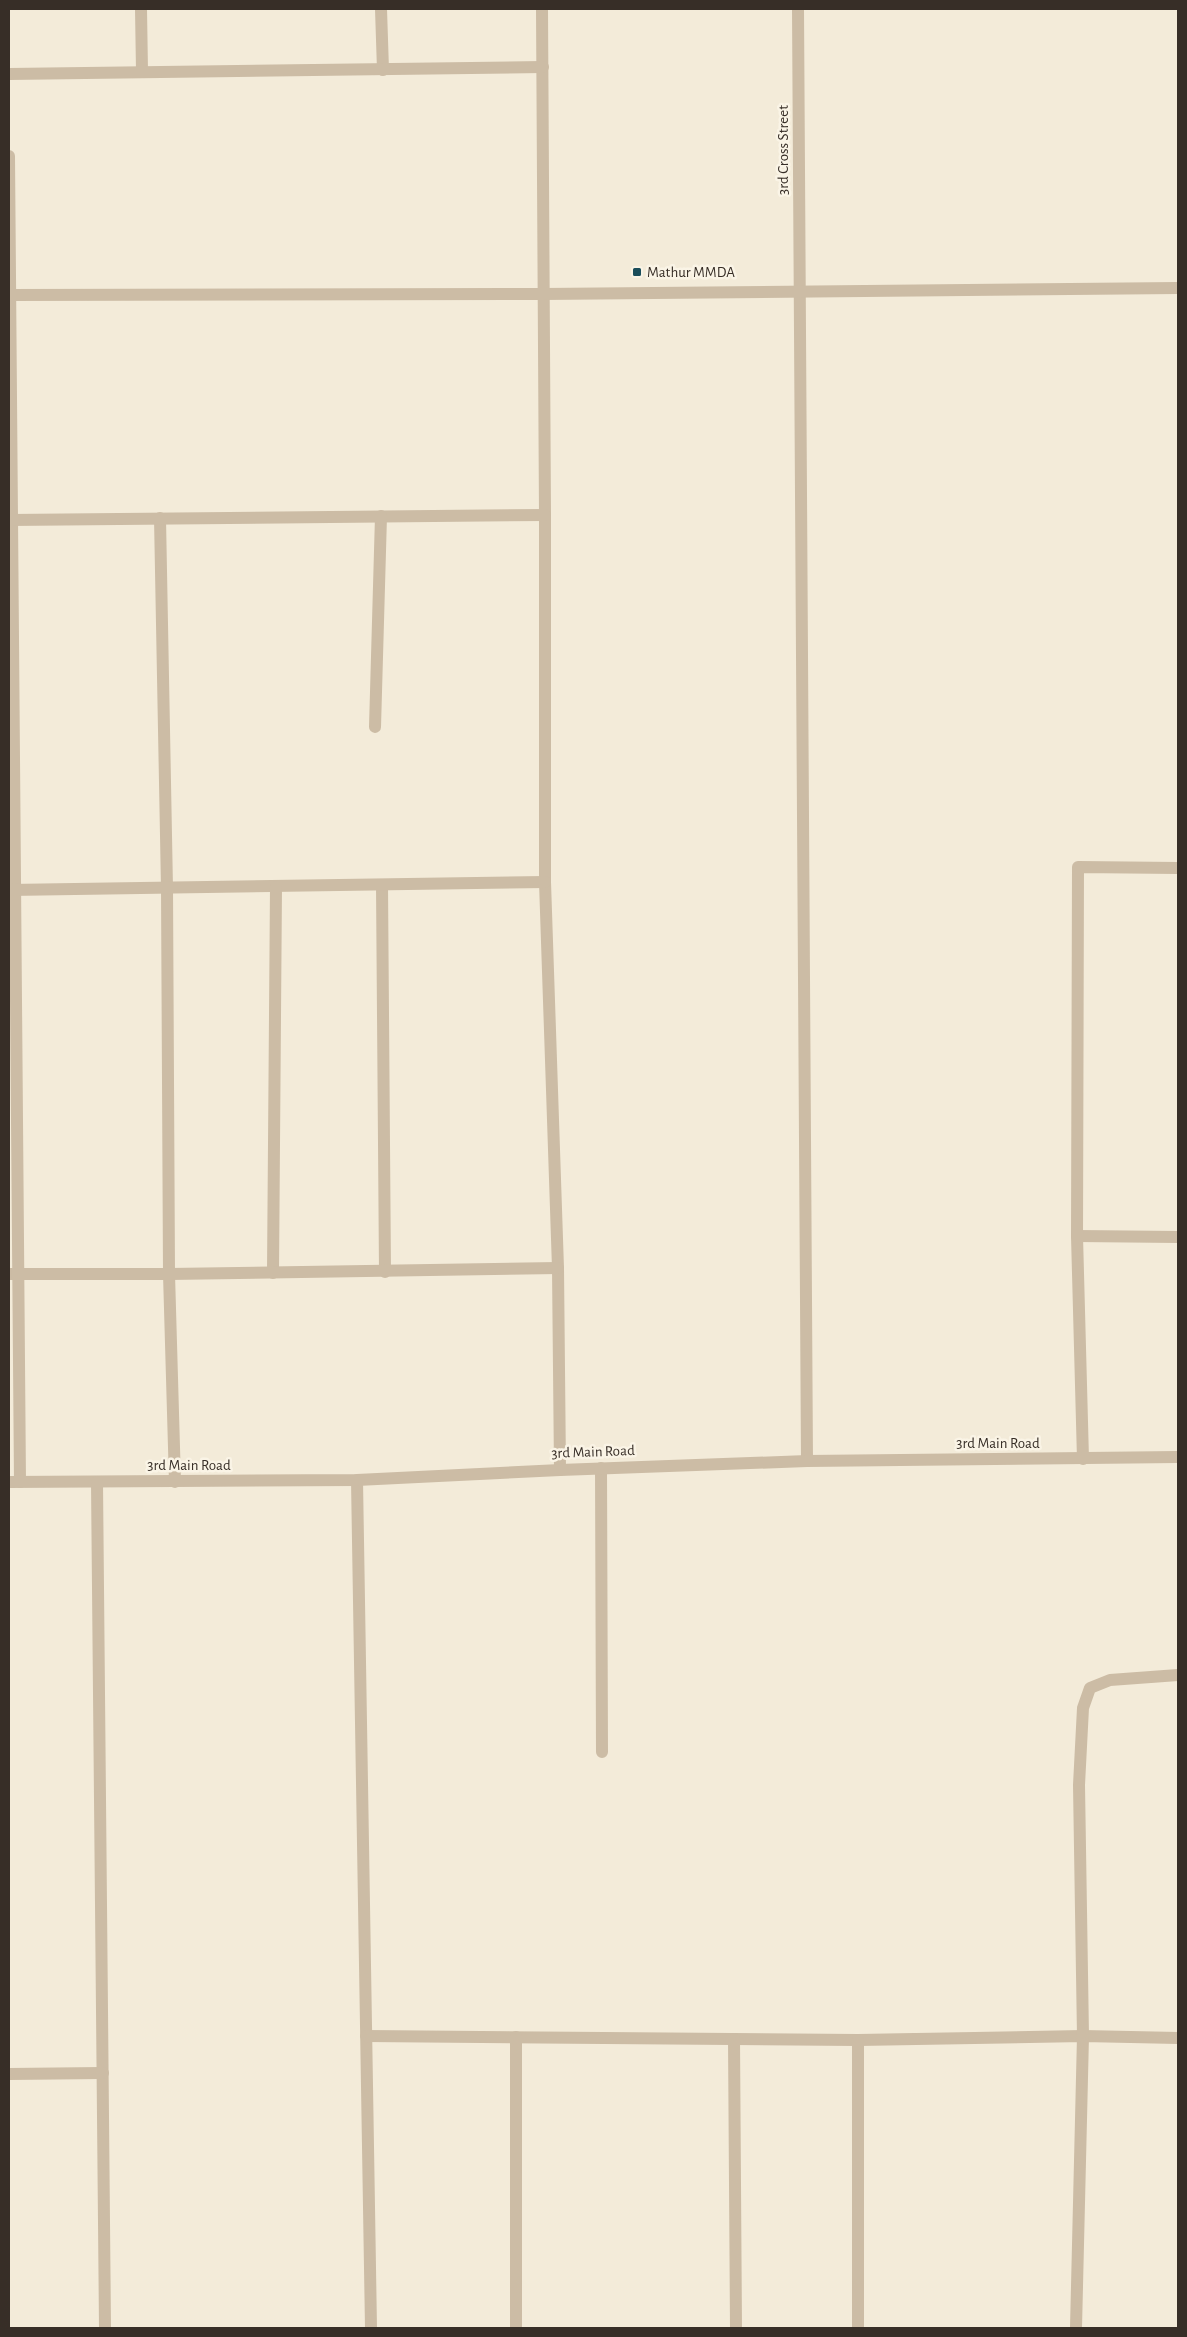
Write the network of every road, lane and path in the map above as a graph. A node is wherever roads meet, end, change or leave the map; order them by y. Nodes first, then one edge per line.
1 (141, 9) edge
2 (382, 9) edge
3 (542, 9) edge
4 (798, 9) edge
5 (543, 67) junction
6 (383, 70) junction
7 (142, 71) junction
8 (9, 74) edge
9 (9, 156) edge
10 (1178, 288) edge
11 (800, 291) junction
12 (543, 294) junction
13 (9, 295) edge
14 (545, 515) junction
15 (381, 516) junction
16 (160, 518) junction
17 (10, 520) edge
18 (375, 727) dead end
19 (1178, 868) edge
20 (545, 882) junction
21 (382, 885) junction
22 (276, 887) junction
23 (167, 888) junction
24 (12, 890) edge
25 (1077, 1236) junction
26 (1178, 1237) edge
27 (558, 1268) junction
28 (385, 1272) junction
29 (273, 1273) junction
30 (13, 1274) edge
31 (169, 1274) junction
32 (1178, 1457) edge
33 (1084, 1459) junction
34 (807, 1461) junction
35 (601, 1468) junction
36 (560, 1470) junction
37 (357, 1480) junction
38 (14, 1482) edge
39 (97, 1482) junction
40 (175, 1482) junction
41 (1178, 1675) edge
42 (602, 1752) dead end
43 (366, 2036) junction
44 (1083, 2036) junction
45 (516, 2037) junction
46 (1178, 2038) edge
47 (734, 2039) junction
48 (858, 2040) junction
49 (103, 2073) junction
50 (9, 2074) edge
51 (105, 2328) edge
52 (371, 2328) edge
53 (516, 2328) edge
54 (736, 2328) edge
55 (858, 2328) edge
56 (1076, 2328) edge

1 - 7 street
2 - 6 street
3 - 5 street
4 - 11 street, 3rd Cross Street
5 - 6 street
5 - 12 street
6 - 7 street
7 - 8 street
9 - 13 street
10 - 11 street
11 - 12 street
11 - 34 street, 3rd Cross Street
12 - 13 street
12 - 14 street
13 - 17 street
14 - 15 street
14 - 20 street
15 - 16 street
15 - 18 street
16 - 17 street
16 - 23 street
17 - 24 street
19 - 25 street
20 - 21 street
20 - 27 street
21 - 22 street
21 - 28 street
22 - 23 street
22 - 29 street
23 - 24 street
23 - 31 street
24 - 30 street
25 - 26 street
25 - 33 street
27 - 28 street
27 - 36 street
28 - 29 street
29 - 31 street
30 - 31 street
30 - 38 street
31 - 40 street
32 - 33 street, 3rd Main Road
33 - 34 street, 3rd Main Road
34 - 35 street, 3rd Main Road
35 - 36 street, 3rd Main Road
35 - 42 street
36 - 37 street, 3rd Main Road
37 - 40 street, 3rd Main Road
37 - 43 street
38 - 39 street, 3rd Main Road
39 - 40 street, 3rd Main Road
39 - 49 street
41 - 44 street
43 - 45 street
43 - 52 street
44 - 46 street
44 - 48 street
44 - 56 street
45 - 47 street
45 - 53 street
47 - 48 street
47 - 54 street
48 - 55 street
49 - 50 street
49 - 51 street

